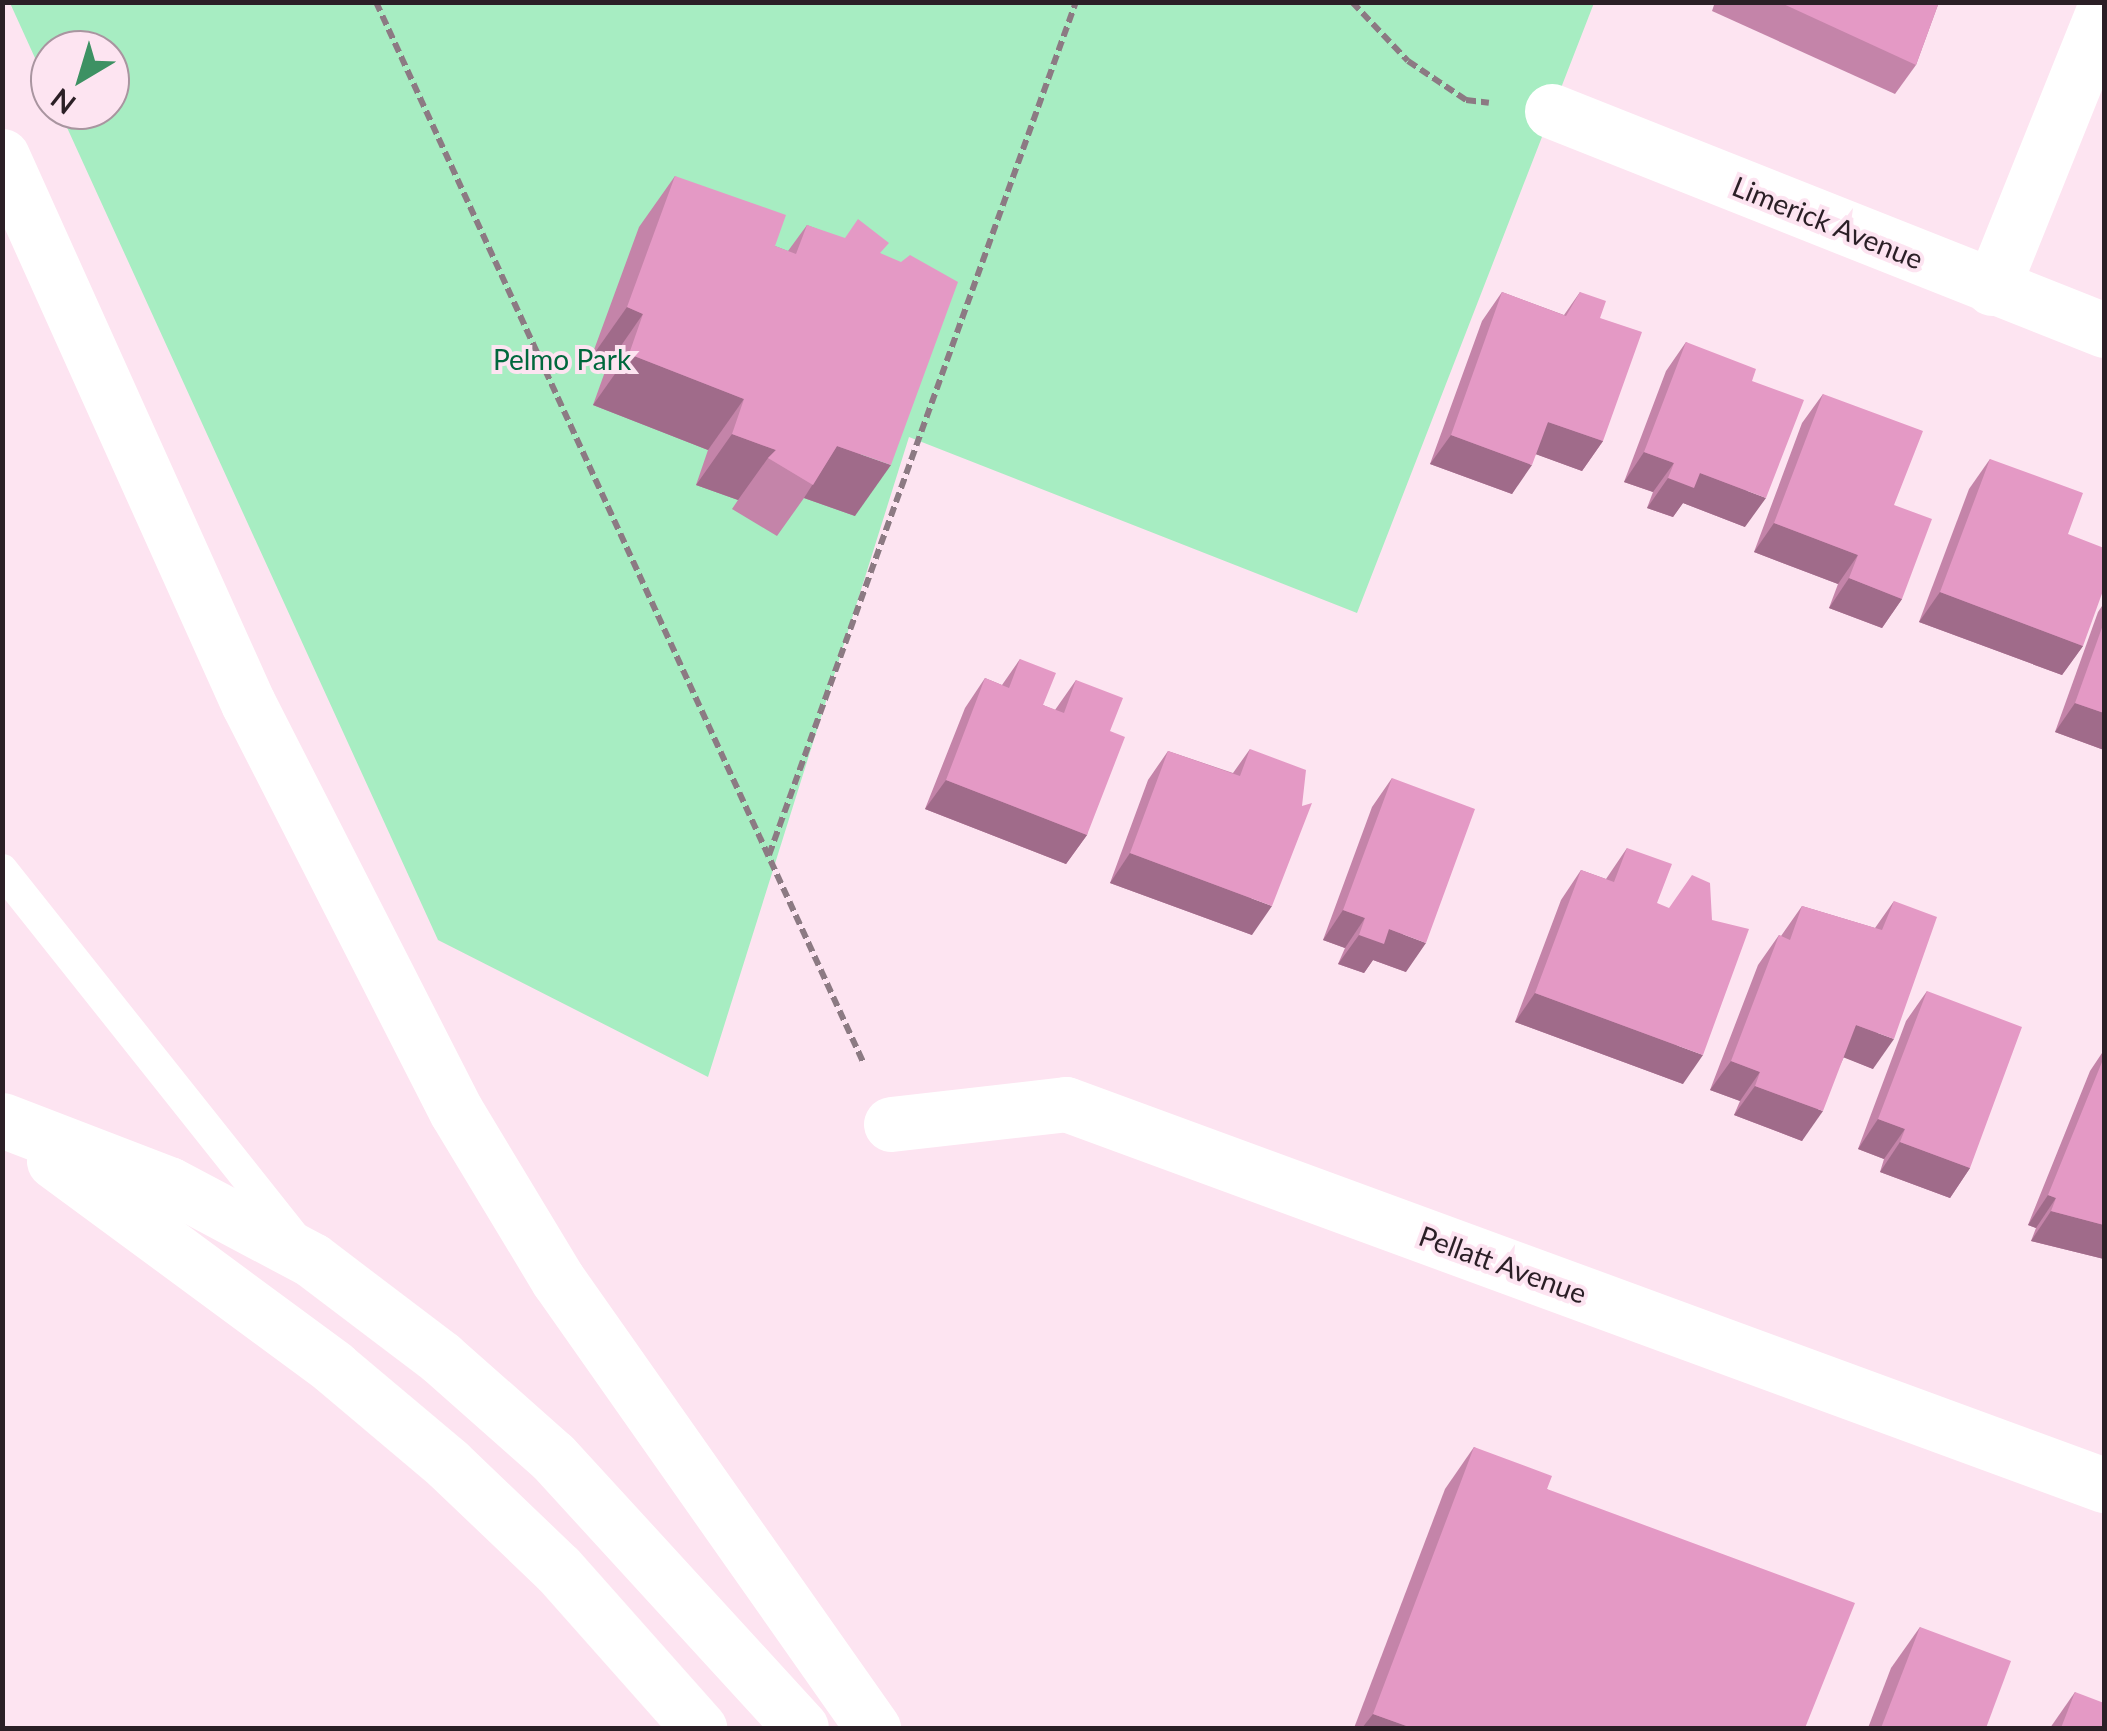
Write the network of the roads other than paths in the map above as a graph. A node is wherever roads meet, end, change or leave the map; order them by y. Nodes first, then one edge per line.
1 (2104, 9) edge
2 (1552, 111) road end
3 (2, 156) edge
4 (1992, 288) junction
5 (2104, 330) edge
6 (2, 870) edge
7 (2, 1123) edge
8 (892, 1124) road end
9 (312, 1260) junction
10 (2104, 1485) edge
11 (699, 1728) edge
12 (801, 1728) edge
13 (873, 1728) edge

1 - 4 main road
2 - 4 main road, Limerick Avenue
3 - 13 main road
4 - 5 main road, Limerick Avenue
6 - 9 lane
7 - 9 main road
7 - 11 main road
8 - 10 main road, Pellatt Avenue
9 - 12 main road

